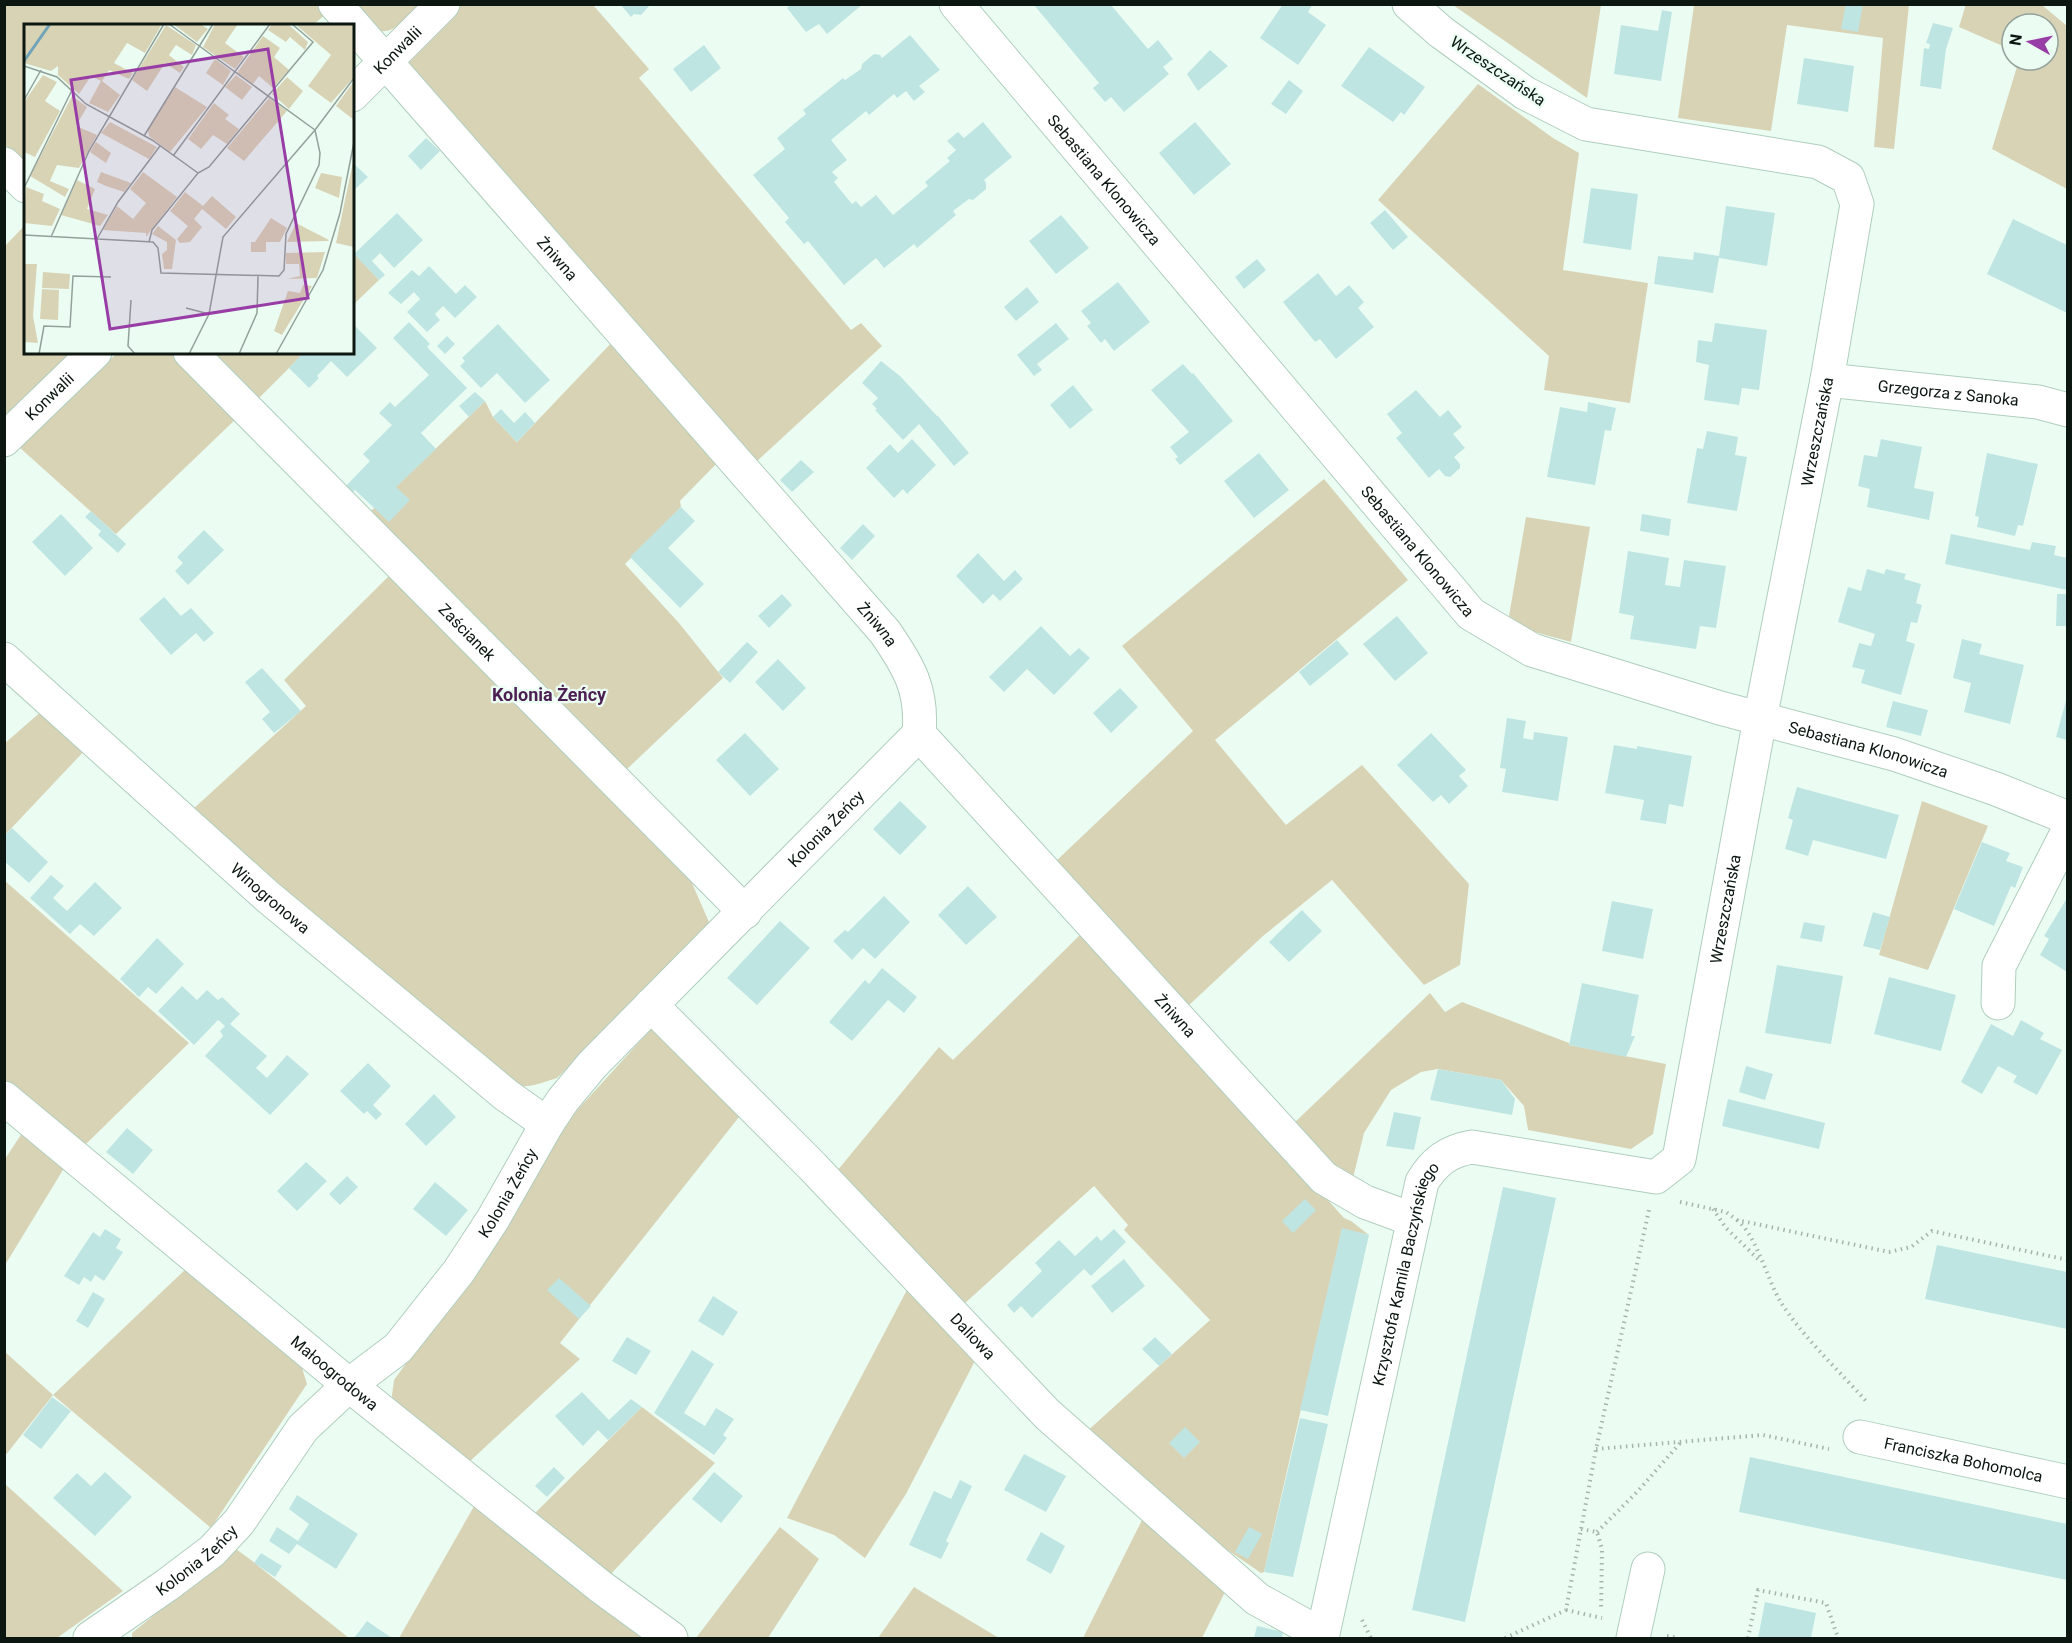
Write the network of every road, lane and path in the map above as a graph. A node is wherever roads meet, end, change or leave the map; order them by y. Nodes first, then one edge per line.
1 (335, 4) edge
2 (443, 4) edge
3 (956, 4) edge
4 (1409, 4) edge
5 (352, 24) edge
6 (354, 26) edge
7 (385, 62) junction
8 (354, 93) edge
9 (4, 164) edge
10 (24, 184) edge
11 (93, 354) edge
12 (192, 354) edge
13 (1827, 380) junction
14 (2067, 410) edge
15 (4, 440) edge
16 (4, 659) edge
17 (1760, 719) junction
18 (919, 734) junction
19 (2067, 818) edge
20 (2067, 831) edge
21 (745, 912) junction
22 (1998, 1003) dead end
23 (651, 1005) junction
24 (4, 1098) edge
25 (547, 1124) junction
26 (1663, 1177) junction
27 (1712, 1209) junction
28 (1414, 1220) junction
29 (1737, 1220) junction
30 (2067, 1260) edge
31 (1761, 1262) junction
32 (349, 1384) junction
33 (1867, 1402) dead end
34 (1860, 1437) dead end
35 (1682, 1442) dead end
36 (2067, 1482) edge
37 (1581, 1529) junction
38 (1597, 1532) junction
39 (1648, 1569) dead end
40 (1566, 1610) junction
41 (1360, 1616) dead end
42 (1322, 1636) edge
43 (90, 1638) edge
44 (671, 1638) edge
45 (1371, 1638) edge
46 (1505, 1638) edge
47 (1633, 1638) edge
48 (1748, 1638) edge
49 (1838, 1638) edge

1 - 5 street, Żniwna
2 - 7 street, Konwalii
3 - 17 street, Sebastiana Klonowicza
4 - 13 street, Wrzeszczańska
6 - 7 street, Żniwna
7 - 8 street, Konwalii
7 - 18 street, Żniwna
9 - 10 street
11 - 15 street, Konwalii
12 - 21 street, Zaścianek
13 - 14 street, Grzegorza z Sanoka
13 - 17 street, Wrzeszczańska
16 - 25 street, Winogronowa
17 - 19 street, Sebastiana Klonowicza
17 - 26 street, Wrzeszczańska
18 - 21 street, Kolonia Żeńcy
18 - 28 street, Żniwna
20 - 22 street
21 - 23 street, Kolonia Żeńcy
23 - 25 street, Kolonia Żeńcy
23 - 42 street, Daliowa
24 - 32 street, Małoogrodowa
25 - 32 street, Kolonia Żeńcy
26 - 27 path
26 - 28 street, Krzysztofa Kamila Baczyńskiego
26 - 37 path
27 - 29 path
27 - 31 path
28 - 42 street, Krzysztofa Kamila Baczyńskiego
29 - 30 path
29 - 31 path
31 - 33 path
32 - 43 street, Kolonia Żeńcy
32 - 44 street, Małoogrodowa
34 - 36 street, Franciszka Bohomolca
35 - 38 path
37 - 38 path
37 - 40 path
38 - 40 path
39 - 47 street
40 - 46 path
41 - 45 path
48 - 49 path

